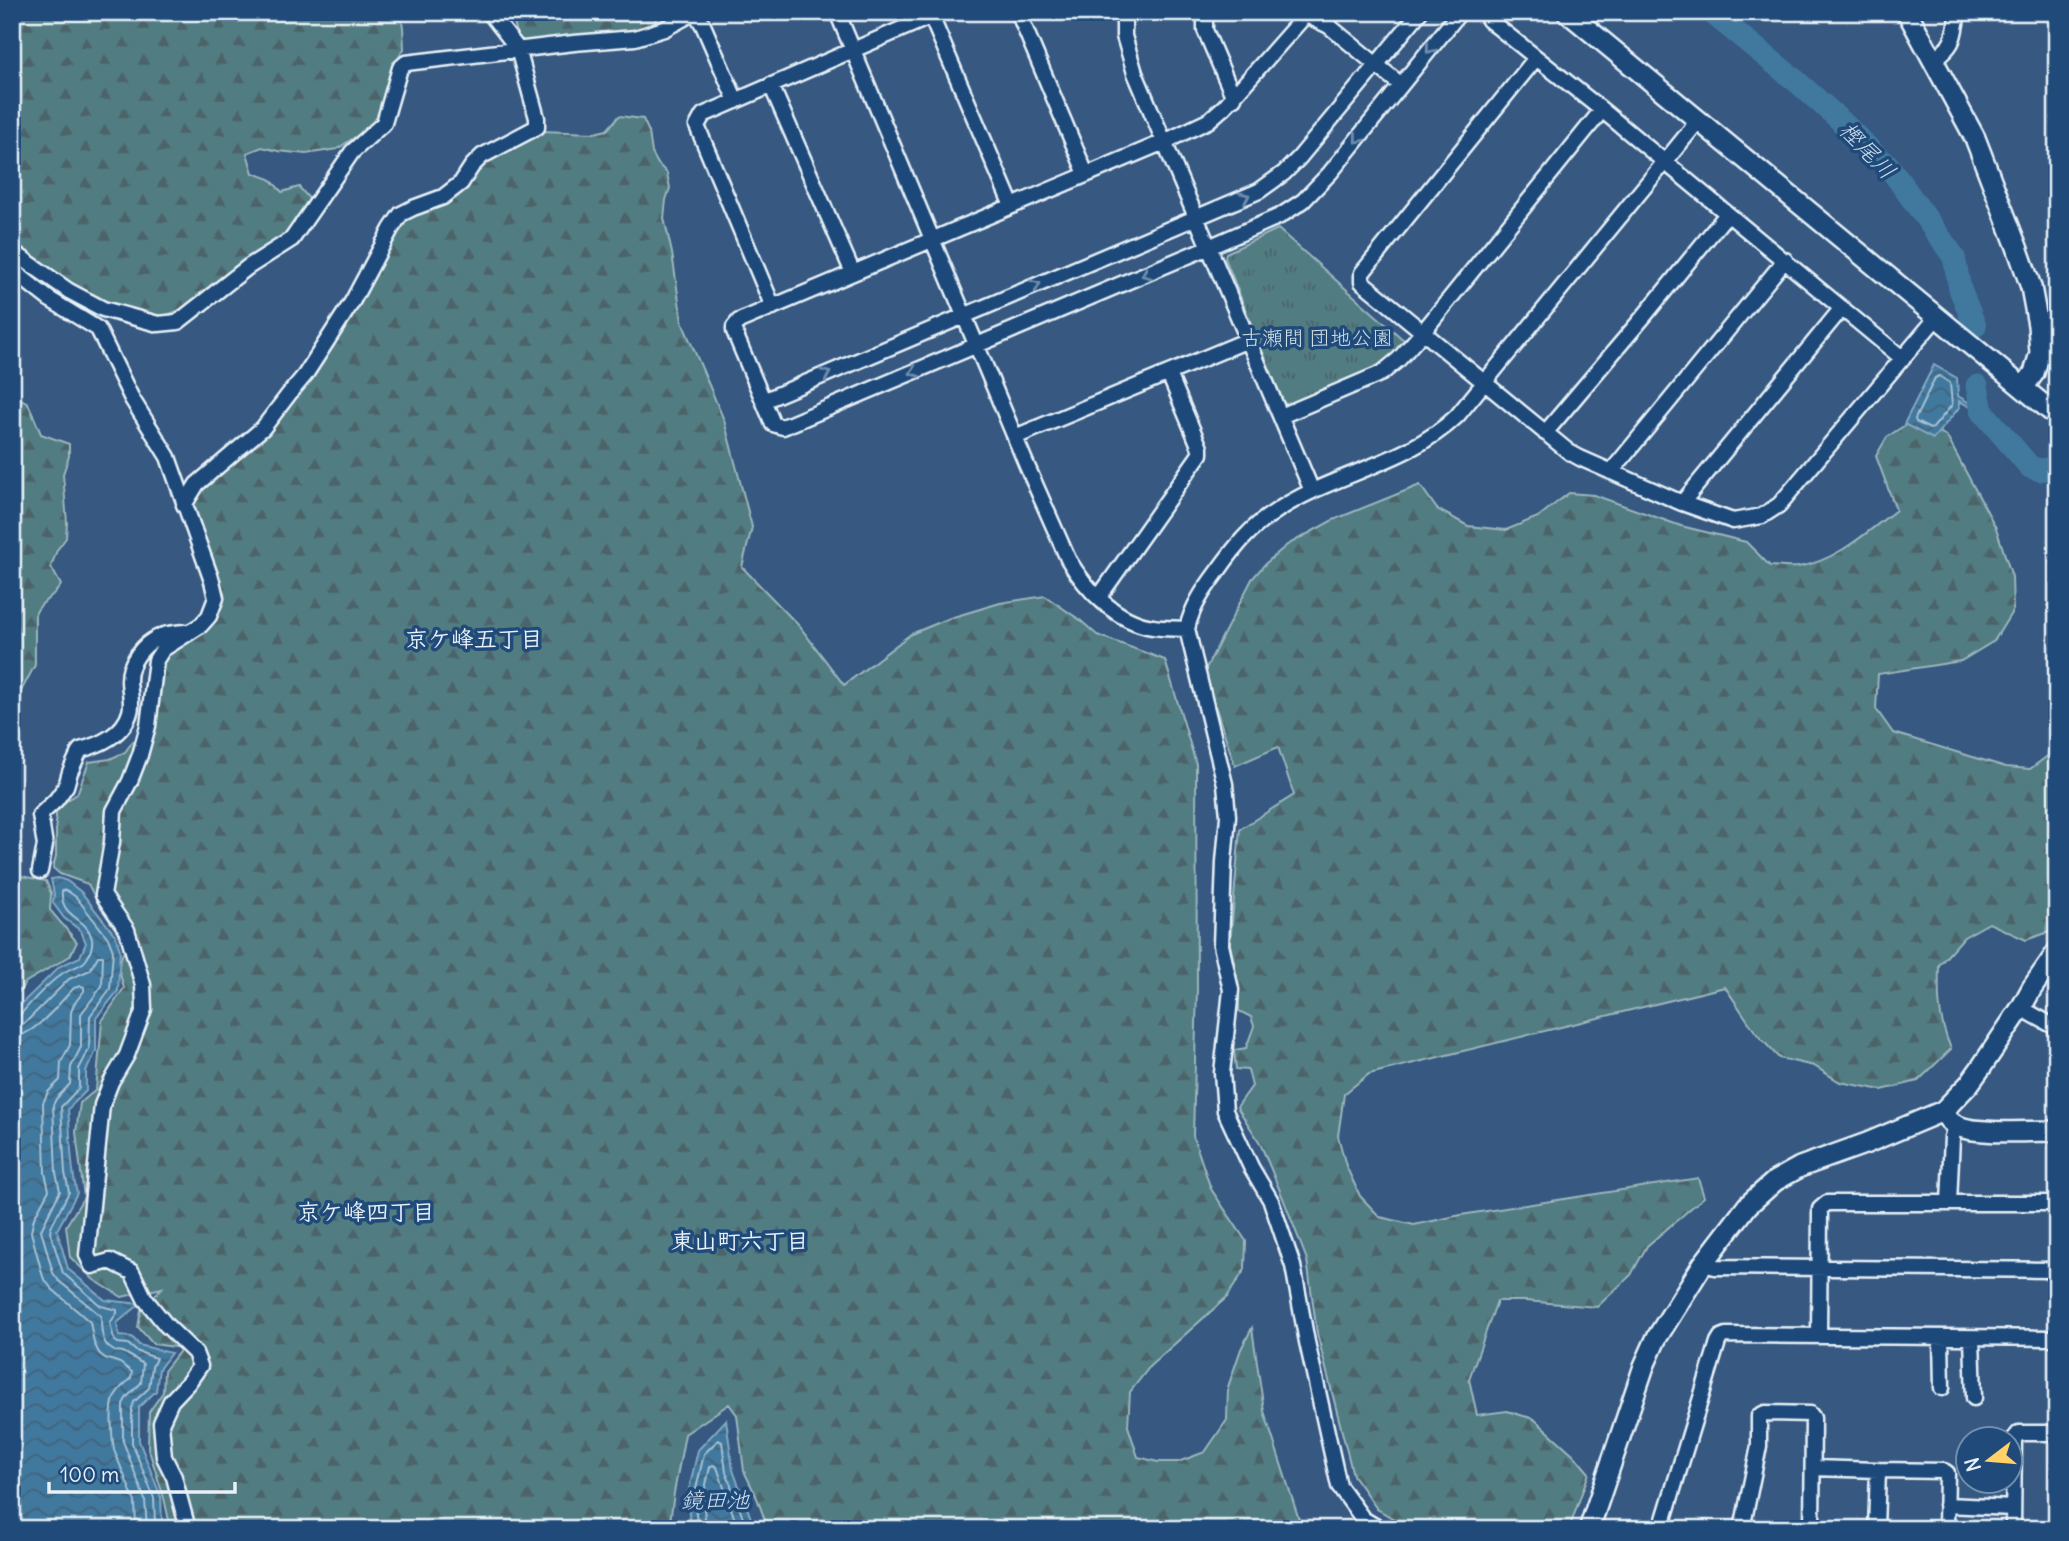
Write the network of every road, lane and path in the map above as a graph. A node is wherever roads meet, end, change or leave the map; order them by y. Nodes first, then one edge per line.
1 (489, 12) edge
2 (695, 12) edge
3 (837, 12) edge
4 (1018, 12) edge
5 (1124, 12) edge
6 (1205, 12) edge
7 (1301, 12) edge
8 (1420, 12) edge
9 (1460, 12) edge
10 (1484, 12) edge
11 (1567, 12) edge
12 (1907, 12) edge
13 (1958, 12) edge
14 (936, 14) edge
15 (518, 49) junction
16 (853, 50) junction
17 (1536, 58) junction
18 (1933, 61) junction
19 (1377, 64) junction
20 (771, 85) junction
21 (1401, 85) junction
22 (1234, 97) junction
23 (736, 101) junction
24 (1602, 110) junction
25 (1699, 120) junction
26 (1164, 142) junction
27 (1665, 163) junction
28 (1086, 174) junction
29 (1012, 206) junction
30 (1727, 214) junction
31 (1198, 218) junction
32 (933, 240) junction
33 (1209, 247) junction
34 (12, 251) edge
35 (1785, 260) junction
36 (12, 270) edge
37 (853, 273) junction
38 (773, 307) junction
39 (1842, 308) junction
40 (964, 315) junction
41 (1938, 316) junction
42 (1422, 333) junction
43 (1248, 340) junction
44 (976, 345) junction
45 (1902, 358) junction
46 (1169, 374) junction
47 (1485, 383) junction
48 (2023, 388) junction
49 (763, 401) junction
50 (1281, 416) junction
51 (2057, 416) edge
52 (1545, 433) junction
53 (1016, 437) junction
54 (1611, 472) junction
55 (1312, 491) junction
56 (1682, 503) junction
57 (184, 505) junction
58 (1099, 597) junction
59 (1186, 629) junction
60 (190, 631) junction
61 (40, 871) dead end
62 (2057, 952) edge
63 (2021, 1008) junction
64 (2057, 1028) edge
65 (1949, 1118) junction
66 (2057, 1131) edge
67 (1949, 1203) junction
68 (2057, 1203) edge
69 (1703, 1264) junction
70 (1820, 1268) junction
71 (2057, 1270) edge
72 (1819, 1335) junction
73 (1941, 1337) junction
74 (1972, 1338) junction
75 (2057, 1338) edge
76 (1942, 1388) dead end
77 (1974, 1398) dead end
78 (2057, 1433) edge
79 (1813, 1468) junction
80 (1878, 1471) junction
81 (1946, 1505) junction
82 (2013, 1508) junction
83 (188, 1529) edge
84 (1380, 1529) edge
85 (1589, 1529) edge
86 (1661, 1529) edge
87 (1742, 1529) edge
88 (1811, 1529) edge
89 (1876, 1529) edge
90 (1945, 1529) edge
91 (2013, 1529) edge

1 - 15 street
2 - 15 street
2 - 23 street
3 - 16 street
4 - 28 street
5 - 26 street
6 - 22 street
7 - 19 street
7 - 22 street
8 - 19 street
9 -> 21 street
10 - 17 street
11 - 25 street
12 - 18 street
13 - 18 street
14 - 16 street
14 - 29 street
15 - 34 street
15 - 57 street
16 - 20 street
16 - 32 street
17 - 24 street
17 - 42 street
18 - 48 street
19 - 21 street
31 -> 19 street
20 - 23 street
20 - 37 street
21 -> 33 street
22 - 26 street
23 - 38 street
24 - 27 street
24 - 42 street
25 - 27 street
25 - 41 street
26 - 28 street
26 - 31 street
27 - 30 street
27 - 47 street
28 - 29 street
29 - 32 street
30 - 35 street
30 - 52 street
31 - 33 street
40 -> 31 street
32 - 37 street
32 - 40 street
33 - 43 street
33 -> 44 street
35 - 39 street
35 - 54 street
36 - 57 street
37 - 38 street
38 - 49 street
39 - 45 street
39 - 56 street
40 - 44 street
49 -> 40 street
41 - 45 street
41 - 48 street
42 - 47 street
42 - 50 street
43 - 46 street
43 - 50 street
44 -> 49 street
44 - 53 street
45 - 56 street
46 - 53 street
46 - 58 street
47 - 52 street
47 - 55 street
48 - 51 street
50 - 55 street
52 - 54 street
53 - 58 street
54 - 56 street
55 - 59 street
57 - 60 street
58 - 59 street
59 - 84 street
60 - 61 street
60 - 83 street
62 - 63 street
63 - 64 street
63 - 65 street
65 - 66 street
65 - 67 street
65 - 69 street
67 - 68 street
67 - 70 street
69 - 70 street
69 - 85 street
70 - 71 street
70 - 72 street
72 - 73 street
72 - 86 street
73 - 74 street
73 - 76 street
74 - 75 street
74 - 77 street
78 - 82 street
79 - 80 street
79 - 87 street
79 - 88 street
80 - 81 street
80 - 89 street
81 - 82 street
81 - 90 street
82 - 91 street

